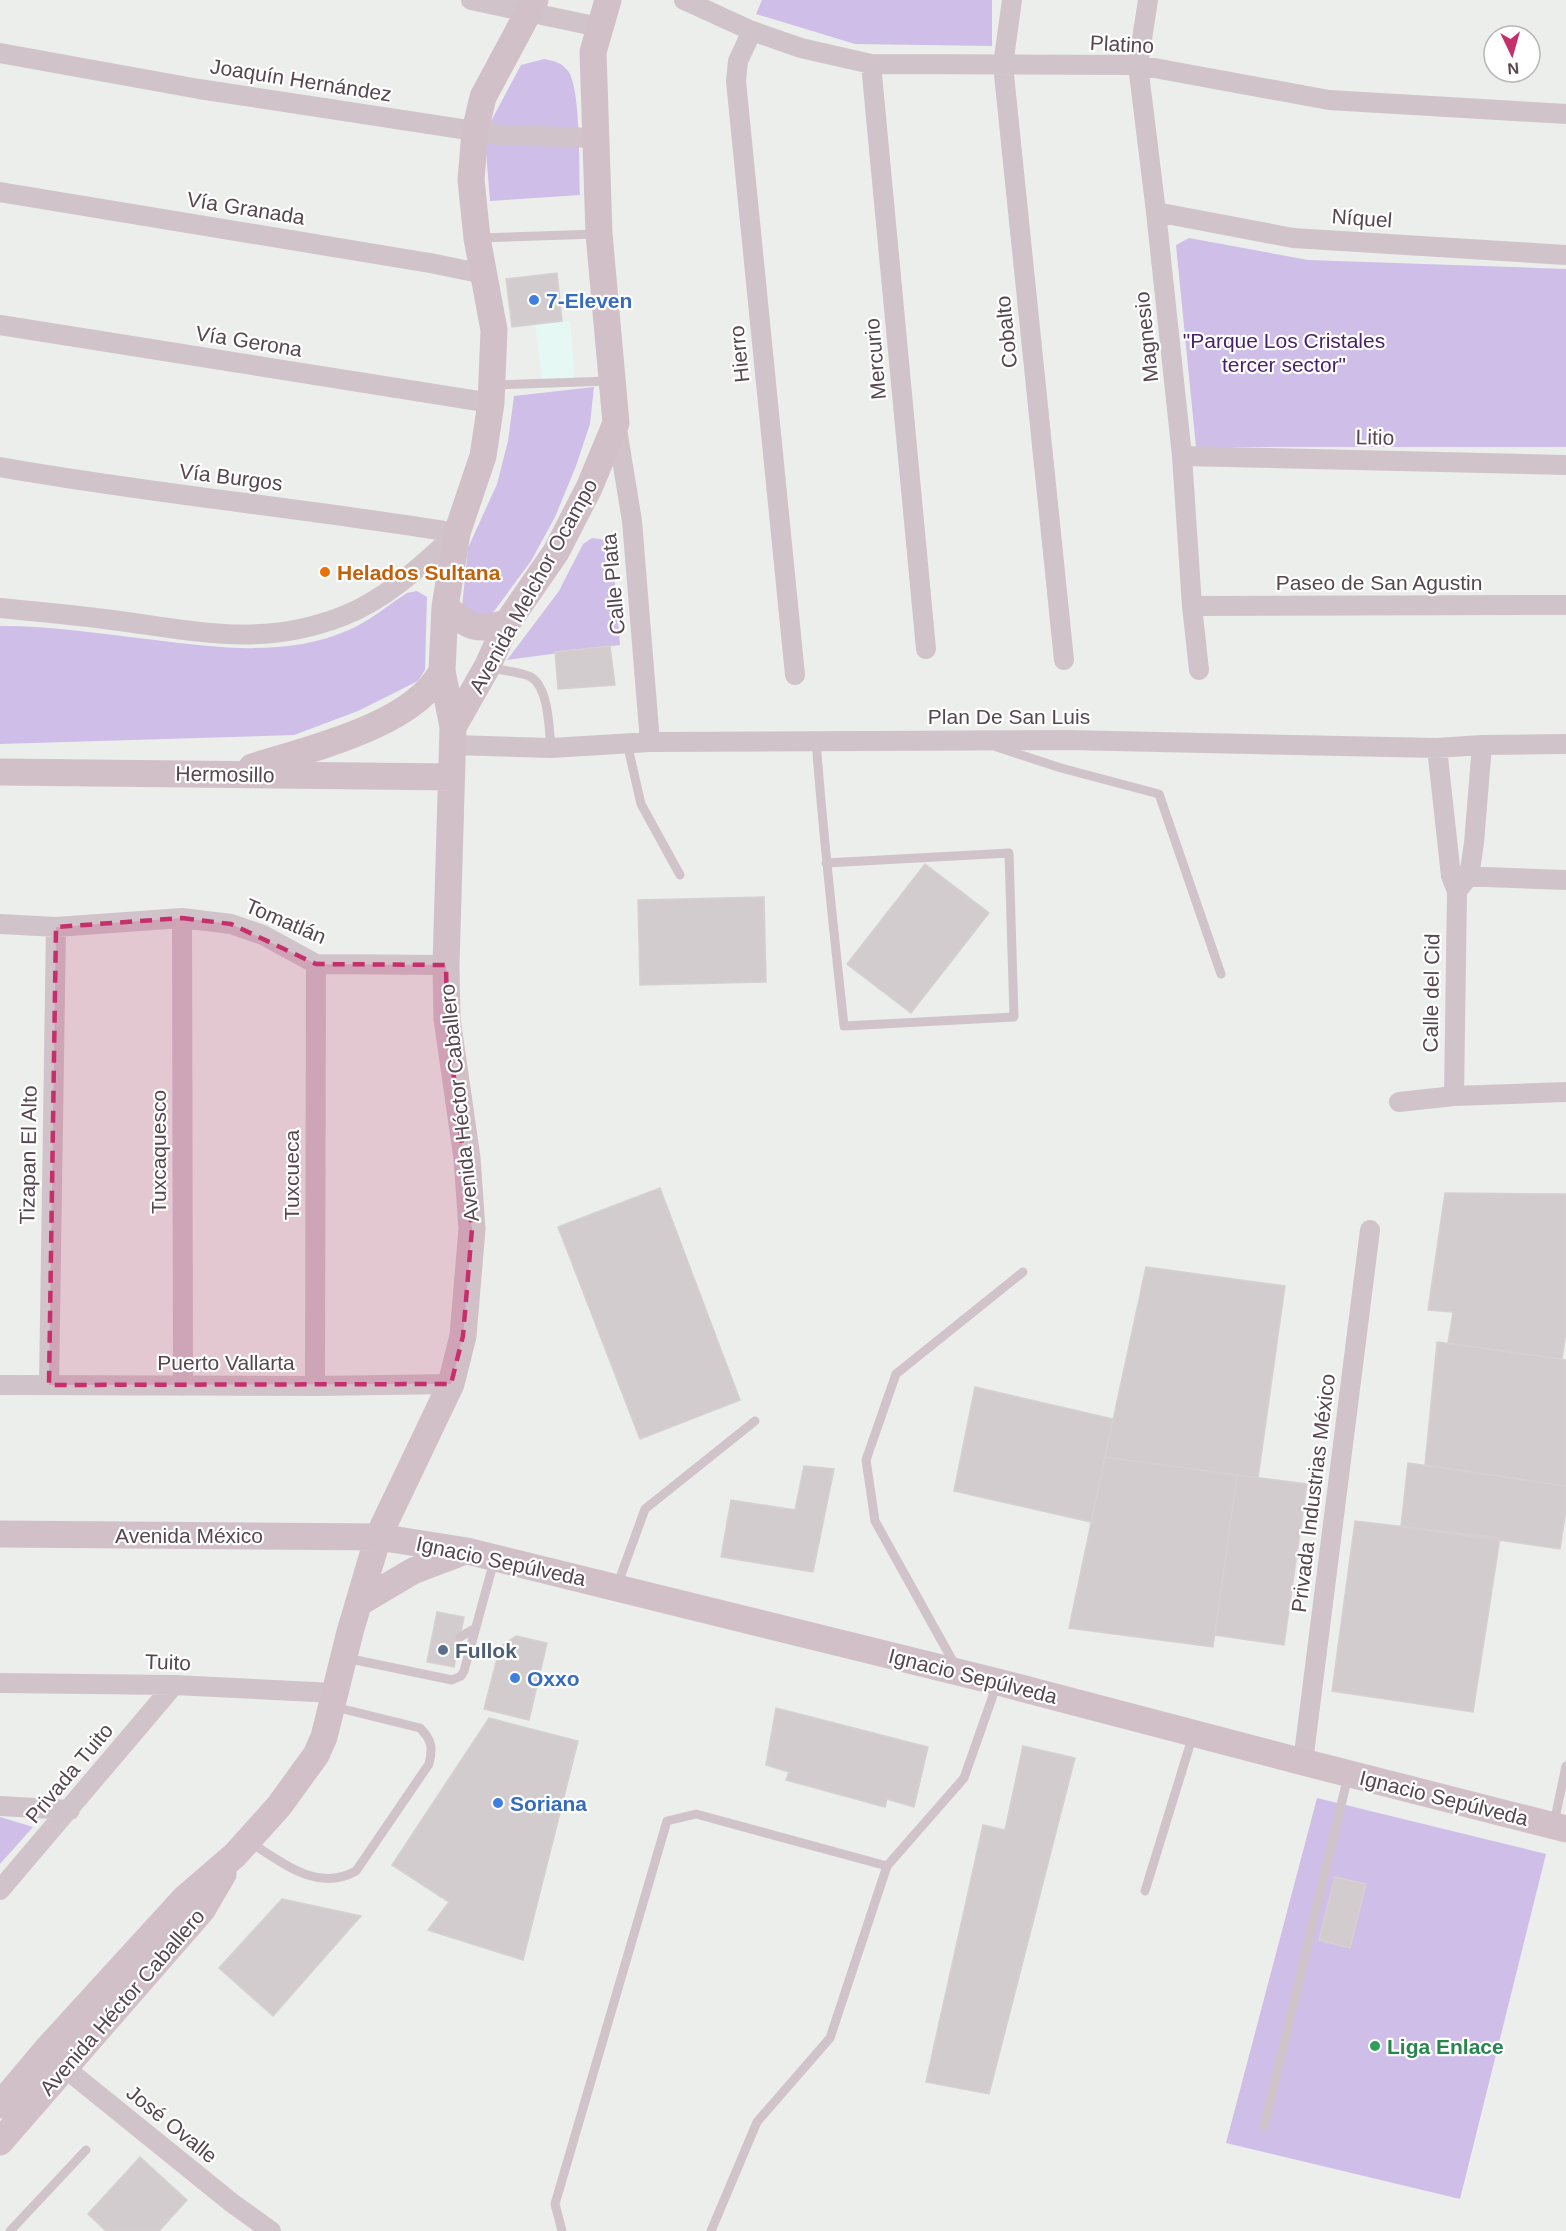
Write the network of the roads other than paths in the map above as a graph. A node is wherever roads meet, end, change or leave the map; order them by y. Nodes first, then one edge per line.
1 (471, 0) edge
2 (608, 0) edge
3 (684, 0) edge
4 (1012, 0) edge
5 (1148, 0) edge
6 (531, 6) edge
7 (599, 27) junction
8 (752, 31) junction
9 (0, 53) edge
10 (872, 64) junction
11 (1003, 65) junction
12 (1138, 65) junction
13 (1566, 114) edge
14 (475, 131) junction
15 (596, 138) junction
16 (0, 192) edge
17 (1156, 212) junction
18 (600, 234) junction
19 (477, 238) junction
20 (1566, 255) edge
21 (484, 274) junction
22 (0, 325) edge
23 (612, 381) junction
24 (492, 394) junction
25 (616, 423) junction
26 (1182, 456) junction
27 (1566, 465) edge
28 (0, 467) edge
29 (457, 533) junction
30 (1566, 605) edge
31 (1192, 606) junction
32 (446, 607) junction
33 (0, 608) edge
34 (507, 623) junction
35 (926, 649) dead end
36 (1064, 660) dead end
37 (487, 668) junction
38 (1199, 670) dead end
39 (442, 671) junction
40 (795, 675) dead end
41 (453, 736) junction
42 (816, 740) junction
43 (978, 741) junction
44 (650, 742) junction
45 (627, 743) junction
46 (1566, 744) edge
47 (1482, 745) junction
48 (551, 748) junction
49 (1437, 748) junction
50 (0, 771) edge
51 (230, 774) junction
52 (451, 777) junction
53 (826, 863) junction
54 (680, 875) dead end
55 (1566, 880) edge
56 (1459, 881) junction
57 (182, 918) junction
58 (0, 924) edge
59 (56, 927) junction
60 (316, 964) junction
61 (446, 965) junction
62 (1221, 974) dead end
63 (1566, 1092) edge
64 (1454, 1096) junction
65 (1399, 1102) dead end
66 (1370, 1230) dead end
67 (1023, 1272) dead end
68 (451, 1384) junction
69 (0, 1385) edge
70 (49, 1385) junction
71 (183, 1386) junction
72 (315, 1386) junction
73 (755, 1421) dead end
74 (0, 1534) edge
75 (378, 1537) junction
76 (467, 1551) junction
77 (496, 1557) junction
78 (617, 1587) junction
79 (359, 1603) junction
80 (476, 1628) junction
81 (460, 1637) dead end
82 (344, 1658) junction
83 (959, 1672) junction
84 (998, 1682) junction
85 (0, 1683) edge
86 (174, 1686) junction
87 (334, 1700) junction
88 (1194, 1733) junction
89 (1303, 1762) junction
90 (1566, 1766) edge
91 (1348, 1774) junction
92 (0, 1806) edge
93 (70, 1809) junction
94 (1560, 1827) edge
95 (241, 1848) junction
96 (887, 1866) junction
97 (0, 1890) edge
98 (1145, 1891) dead end
99 (57, 2058) junction
100 (8, 2102) edge
101 (1264, 2127) dead end
102 (0, 2142) edge
103 (86, 2150) dead end
104 (9, 2231) edge
105 (271, 2231) edge
106 (562, 2231) edge
107 (711, 2231) edge

1 - 6 street
2 - 7 main road, Avenida Melchor Ocampo
3 - 8 street, Platino
4 - 11 street, Cobalto
5 - 12 street, Magnesio
6 - 7 street
6 - 14 main road, Avenida Melchor Ocampo
7 - 15 main road, Avenida Melchor Ocampo
8 - 10 street, Platino
8 - 40 street, Hierro
9 - 14 street, Joaquín Hernández
10 - 11 street, Platino
10 - 35 street, Mercurio
11 - 12 street, Platino
11 - 36 street, Cobalto
12 - 13 street, Platino
12 - 17 street, Magnesio
14 - 15 street, Joaquín Hernández
14 - 19 main road, Avenida Melchor Ocampo
15 - 18 main road, Avenida Melchor Ocampo
16 - 21 street, Vía Granada
17 - 20 street, Níquel
17 - 26 street, Magnesio
18 - 19 lane
18 - 23 main road, Avenida Melchor Ocampo
19 - 21 main road, Avenida Melchor Ocampo
21 - 24 main road, Avenida Melchor Ocampo
22 - 24 street, Vía Gerona
23 - 24 lane
23 - 25 main road, Avenida Melchor Ocampo
24 - 29 main road, Avenida Melchor Ocampo
25 - 34 main road, Avenida Melchor Ocampo
25 - 44 street, Calle Plata
26 - 27 street, Litio
26 - 31 street, Magnesio
28 - 29 street, Vía Burgos
29 - 32 main road, Avenida Melchor Ocampo
29 - 33 street
30 - 31 street, Paseo de San Agustin
31 - 38 street, Magnesio
32 - 34 main road
32 - 39 main road, Avenida Melchor Ocampo
34 - 37 main road, Avenida Melchor Ocampo
37 - 41 main road, Avenida Melchor Ocampo
37 - 48 lane
39 - 41 main road, Avenida Melchor Ocampo
39 - 51 main road
41 - 48 street, Plan De San Luis
41 - 52 main road, Avenida Héctor Caballero
42 - 43 street, Plan De San Luis
42 - 44 street, Plan De San Luis
42 - 53 lane
43 - 49 street, Plan De San Luis
43 - 62 lane
44 - 45 street, Plan De San Luis
45 - 48 street, Plan De San Luis
45 - 54 lane
46 - 47 street, Plan De San Luis
47 - 49 street, Plan De San Luis
47 - 56 street, Calle del Cid
49 - 56 street, Calle del Cid
50 - 51 main road, Hermosillo
51 - 52 main road, Hermosillo
52 - 61 main road, Avenida Héctor Caballero
53 - 53 lane
55 - 56 street
56 - 64 street, Calle del Cid
57 - 59 street, Tomatlán
57 - 60 street, Tomatlán
57 - 71 street, Tuxcaquesco
58 - 59 street, Tomatlán
59 - 70 street, Tizapan El Alto
60 - 61 street, Tomatlán
60 - 72 street, Tuxcueca
61 - 68 main road, Avenida Héctor Caballero
63 - 64 street
64 - 65 street
66 - 89 street, Privada Industrias México
67 - 83 lane
68 - 72 street, Puerto Vallarta
68 - 75 main road, Avenida Héctor Caballero
69 - 70 street, Puerto Vallarta
70 - 71 street, Puerto Vallarta
71 - 72 street, Puerto Vallarta
73 - 78 lane
74 - 75 main road, Avenida México
75 - 76 main road, Ignacio Sepúlveda
75 - 79 main road, Avenida Héctor Caballero
76 - 77 main road, Ignacio Sepúlveda
76 - 79 main road
77 - 78 main road, Ignacio Sepúlveda
77 - 80 lane
78 - 83 main road, Ignacio Sepúlveda
79 - 82 main road, Avenida Héctor Caballero
80 - 81 lane
80 - 82 lane
82 - 87 main road, Avenida Héctor Caballero
83 - 84 main road, Ignacio Sepúlveda
84 - 88 main road, Ignacio Sepúlveda
84 - 96 lane
85 - 86 street, Tuito
86 - 87 street, Tuito
86 - 93 street, Privada Tuito
87 - 95 main road, Avenida Héctor Caballero
87 - 95 lane
88 - 89 main road, Ignacio Sepúlveda
88 - 98 lane
89 - 91 main road, Ignacio Sepúlveda
90 - 94 lane
91 - 94 main road, Ignacio Sepúlveda
91 - 101 lane
92 - 93 street
93 - 97 street, Privada Tuito
95 - 99 main road, Avenida Héctor Caballero
96 - 106 lane
96 - 107 lane
99 - 100 main road, Avenida Héctor Caballero
99 - 105 street, José Ovalle
100 - 102 main road, Avenida Héctor Caballero
103 - 104 lane

